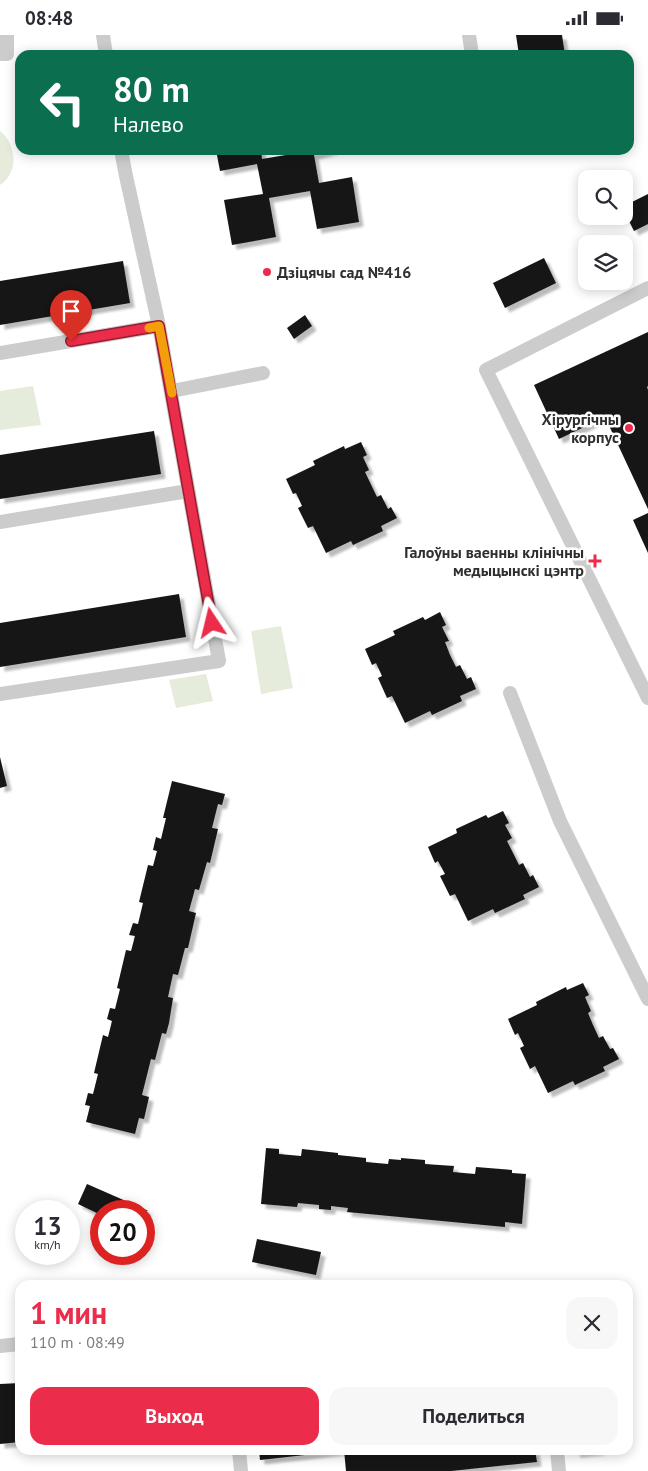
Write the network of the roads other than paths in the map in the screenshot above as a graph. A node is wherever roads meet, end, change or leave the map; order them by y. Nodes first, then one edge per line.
1 (7, 35) edge
2 (103, 35) edge
3 (469, 35) edge
4 (105, 50) edge
5 (471, 50) edge
6 (0, 54) edge
7 (123, 155) edge
8 (648, 288) edge
9 (159, 326) junction
10 (0, 353) edge
11 (263, 373) dead end
12 (172, 391) junction
13 (188, 491) junction
14 (0, 522) edge
15 (510, 693) dead end
16 (0, 694) edge
17 (648, 698) edge
18 (648, 999) edge
19 (15, 1344) edge
20 (0, 1346) edge
21 (240, 1455) edge
22 (558, 1455) edge
23 (242, 1471) edge
24 (560, 1471) edge

1 - 6 lane
2 - 4 lane
3 - 5 lane
7 - 9 lane
8 - 17 lane
9 - 10 lane
9 - 12 lane
11 - 12 lane
12 - 13 lane
13 - 14 lane
13 - 16 lane
15 - 18 lane
19 - 20 lane
21 - 23 lane
22 - 24 lane

